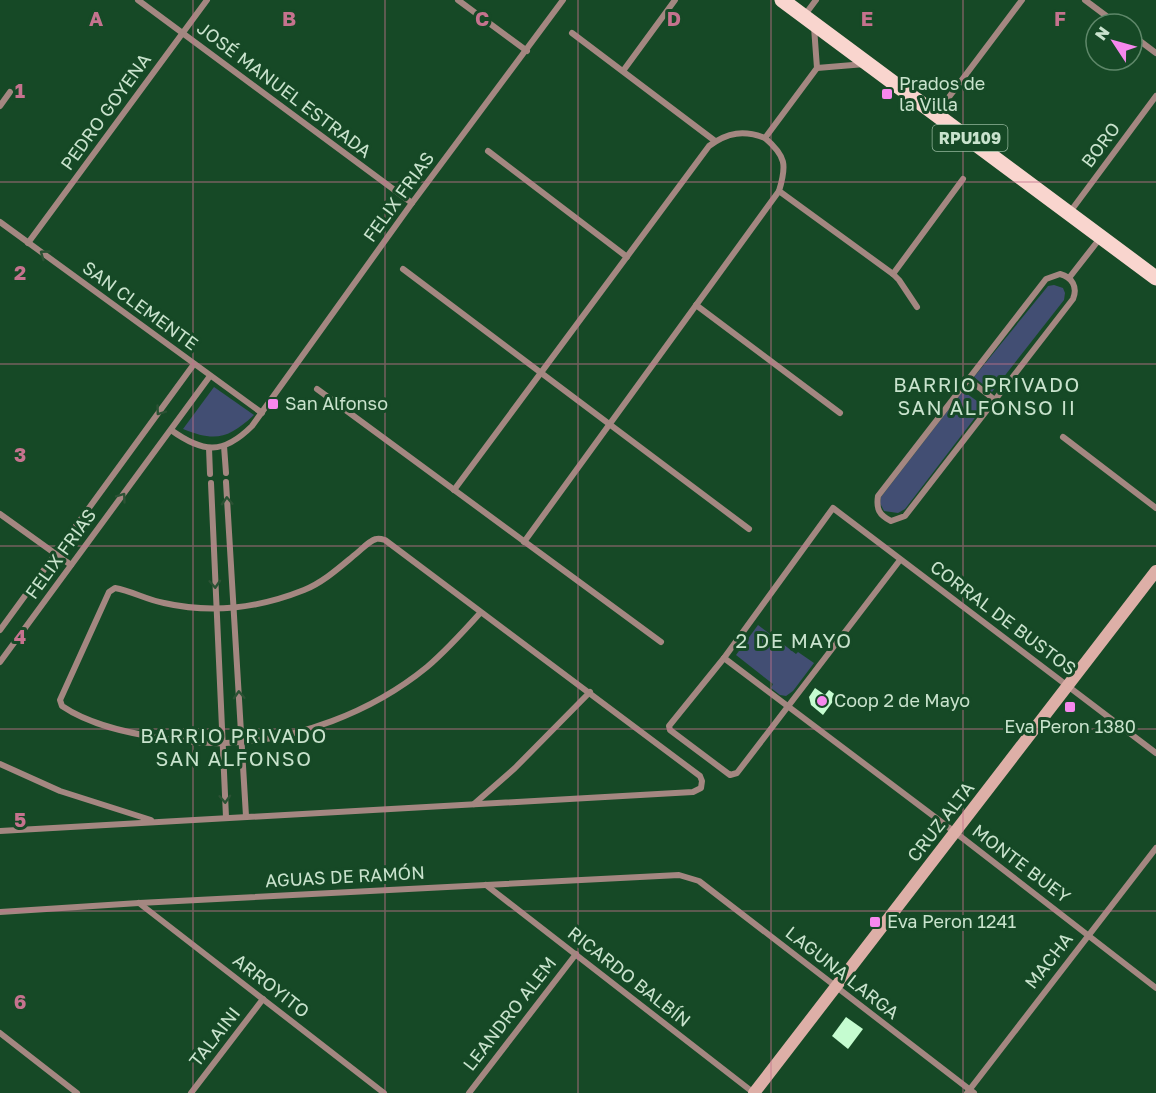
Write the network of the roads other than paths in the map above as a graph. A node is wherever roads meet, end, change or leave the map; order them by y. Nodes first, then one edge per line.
1 (138, 0) edge
2 (207, 0) edge
3 (458, 0) edge
4 (563, 0) edge
5 (675, 0) edge
6 (782, 0) edge
7 (816, 0) edge
8 (1022, 0) edge
9 (1085, 0) edge
10 (1101, 12) edge
11 (809, 20) junction
12 (183, 33) junction
13 (572, 33) dead end
14 (527, 51) junction
15 (868, 64) junction
16 (817, 68) junction
17 (623, 71) junction
18 (10, 92) dead end
19 (1156, 96) edge
20 (0, 106) edge
21 (937, 113) junction
22 (765, 138) junction
23 (715, 141) junction
24 (488, 151) dead end
25 (963, 179) dead end
26 (779, 191) junction
27 (412, 203) junction
28 (1070, 213) junction
29 (0, 222) edge
30 (1102, 237) junction
31 (28, 243) junction
32 (627, 257) junction
33 (403, 269) dead end
34 (893, 274) junction
35 (1069, 278) junction
36 (1156, 278) edge
37 (696, 305) junction
38 (917, 307) dead end
39 (194, 364) junction
40 (542, 373) junction
41 (210, 376) junction
42 (968, 379) junction
43 (316, 389) dead end
44 (995, 400) junction
45 (262, 413) junction
46 (840, 413) dead end
47 (610, 424) junction
48 (171, 430) junction
49 (1063, 437) dead end
50 (224, 446) junction
51 (209, 448) junction
52 (210, 474) dead end
53 (226, 474) dead end
54 (226, 482) dead end
55 (211, 483) dead end
56 (454, 490) junction
57 (1156, 508) edge
58 (0, 514) edge
59 (748, 529) dead end
60 (525, 542) junction
61 (55, 554) junction
62 (900, 560) junction
63 (71, 565) junction
64 (1156, 571) edge
65 (234, 608) junction
66 (217, 609) junction
67 (481, 612) junction
68 (0, 630) edge
69 (661, 642) dead end
70 (724, 658) junction
71 (0, 662) edge
72 (1068, 686) junction
73 (590, 692) junction
74 (788, 707) junction
75 (242, 742) junction
76 (223, 743) junction
77 (1156, 753) edge
78 (0, 764) edge
79 (473, 804) junction
80 (246, 816) junction
81 (226, 818) junction
82 (157, 822) junction
83 (0, 831) edge
84 (956, 833) junction
85 (1156, 848) edge
86 (691, 877) joint
87 (486, 885) junction
88 (139, 903) junction
89 (0, 912) edge
90 (1089, 935) junction
91 (576, 954) junction
92 (836, 987) junction
93 (1156, 988) edge
94 (263, 999) junction
95 (0, 1034) edge
96 (970, 1092) edge
97 (77, 1093) edge
98 (191, 1093) edge
99 (384, 1093) edge
100 (469, 1093) edge
101 (754, 1093) edge

1 - 12 street, JOSÉ MANUEL ESTRADA
2 - 12 street, PEDRO GOYENA
3 - 14 street
4 - 14 street, FELIX FRIAS
5 - 17 street
6 - 11 main road, RPU109
7 - 11 street
8 - 21 street
9 - 10 street
11 - 15 main road, RPU109
11 - 16 street
12 - 27 street, JOSÉ MANUEL ESTRADA
12 - 31 street, PEDRO GOYENA
13 - 17 street
14 - 27 street, FELIX FRIAS
15 - 16 street
15 - 21 main road, RPU109
16 - 22 street
17 - 23 street
18 - 20 street
19 - 28 street, BORO
21 - 28 main road, RPU109
22 - 23 street
22 - 26 street
23 - 32 street
24 - 32 street
25 - 34 street
26 - 34 street
26 - 37 street
27 - 45 street, FELIX FRIAS
28 - 30 main road, RPU109
29 - 31 street, SAN CLEMENTE
30 - 35 street
30 - 36 main road, RPU109
39 -> 31 street, SAN CLEMENTE
32 - 40 street
33 - 40 street
34 - 38 street
35 - 42 street
35 - 44 street
37 - 46 street
37 - 47 street
39 - 41 street, SAN CLEMENTE
39 -> 61 street, FELIX FRIAS
40 - 47 street
40 - 56 street
41 - 45 street, SAN CLEMENTE
41 - 48 street, FELIX FRIAS
42 - 44 street
42 - 44 street
43 - 56 street
45 - 50 street, FELIX FRIAS
47 - 59 street
47 - 60 street
48 - 51 street
63 -> 48 street, FELIX FRIAS
49 - 57 street
50 - 51 street
50 - 53 street
51 - 52 street
65 -> 54 street
55 -> 66 street
56 - 60 street
58 - 61 street
60 - 69 street
61 - 63 street
61 - 68 street, FELIX FRIAS
62 - 70 street, CORRAL DE BUSTOS
62 - 72 street, CORRAL DE BUSTOS
62 - 74 street
63 - 71 street, FELIX FRIAS
64 - 72 main road, CRUZ ALTA
65 - 66 street
65 - 67 street
75 -> 65 street
66 - 76 street
66 - 76 street
67 - 73 street
67 - 75 street
70 - 74 street, MONTE BUEY
70 - 74 street
72 - 77 street, CORRAL DE BUSTOS
72 - 84 main road, CRUZ ALTA
73 - 79 street
73 - 79 street
74 - 84 street, MONTE BUEY
75 - 76 street
75 - 80 street
76 -> 81 street
78 - 82 street
79 - 80 street
80 - 81 street
81 - 82 street
82 - 83 street
84 - 90 street, MONTE BUEY
84 - 92 main road, CRUZ ALTA
85 - 90 street, MACHA
86 - 87 street, AGUAS DE RAMÓN
86 - 92 street, LAGUNA LARGA
87 - 88 street, AGUAS DE RAMÓN
87 - 91 street, RICARDO BALBÍN
88 - 89 street, AGUAS DE RAMÓN
88 - 94 street, ARROYITO
90 - 93 street, MONTE BUEY
90 - 96 street, MACHA
91 - 100 street, LEANDRO ALEM
91 - 101 street, RICARDO BALBÍN
92 - 96 street, LAGUNA LARGA
92 - 101 main road, CRUZ ALTA
94 - 98 street, TALAINI
94 - 99 street, ARROYITO
95 - 97 street

